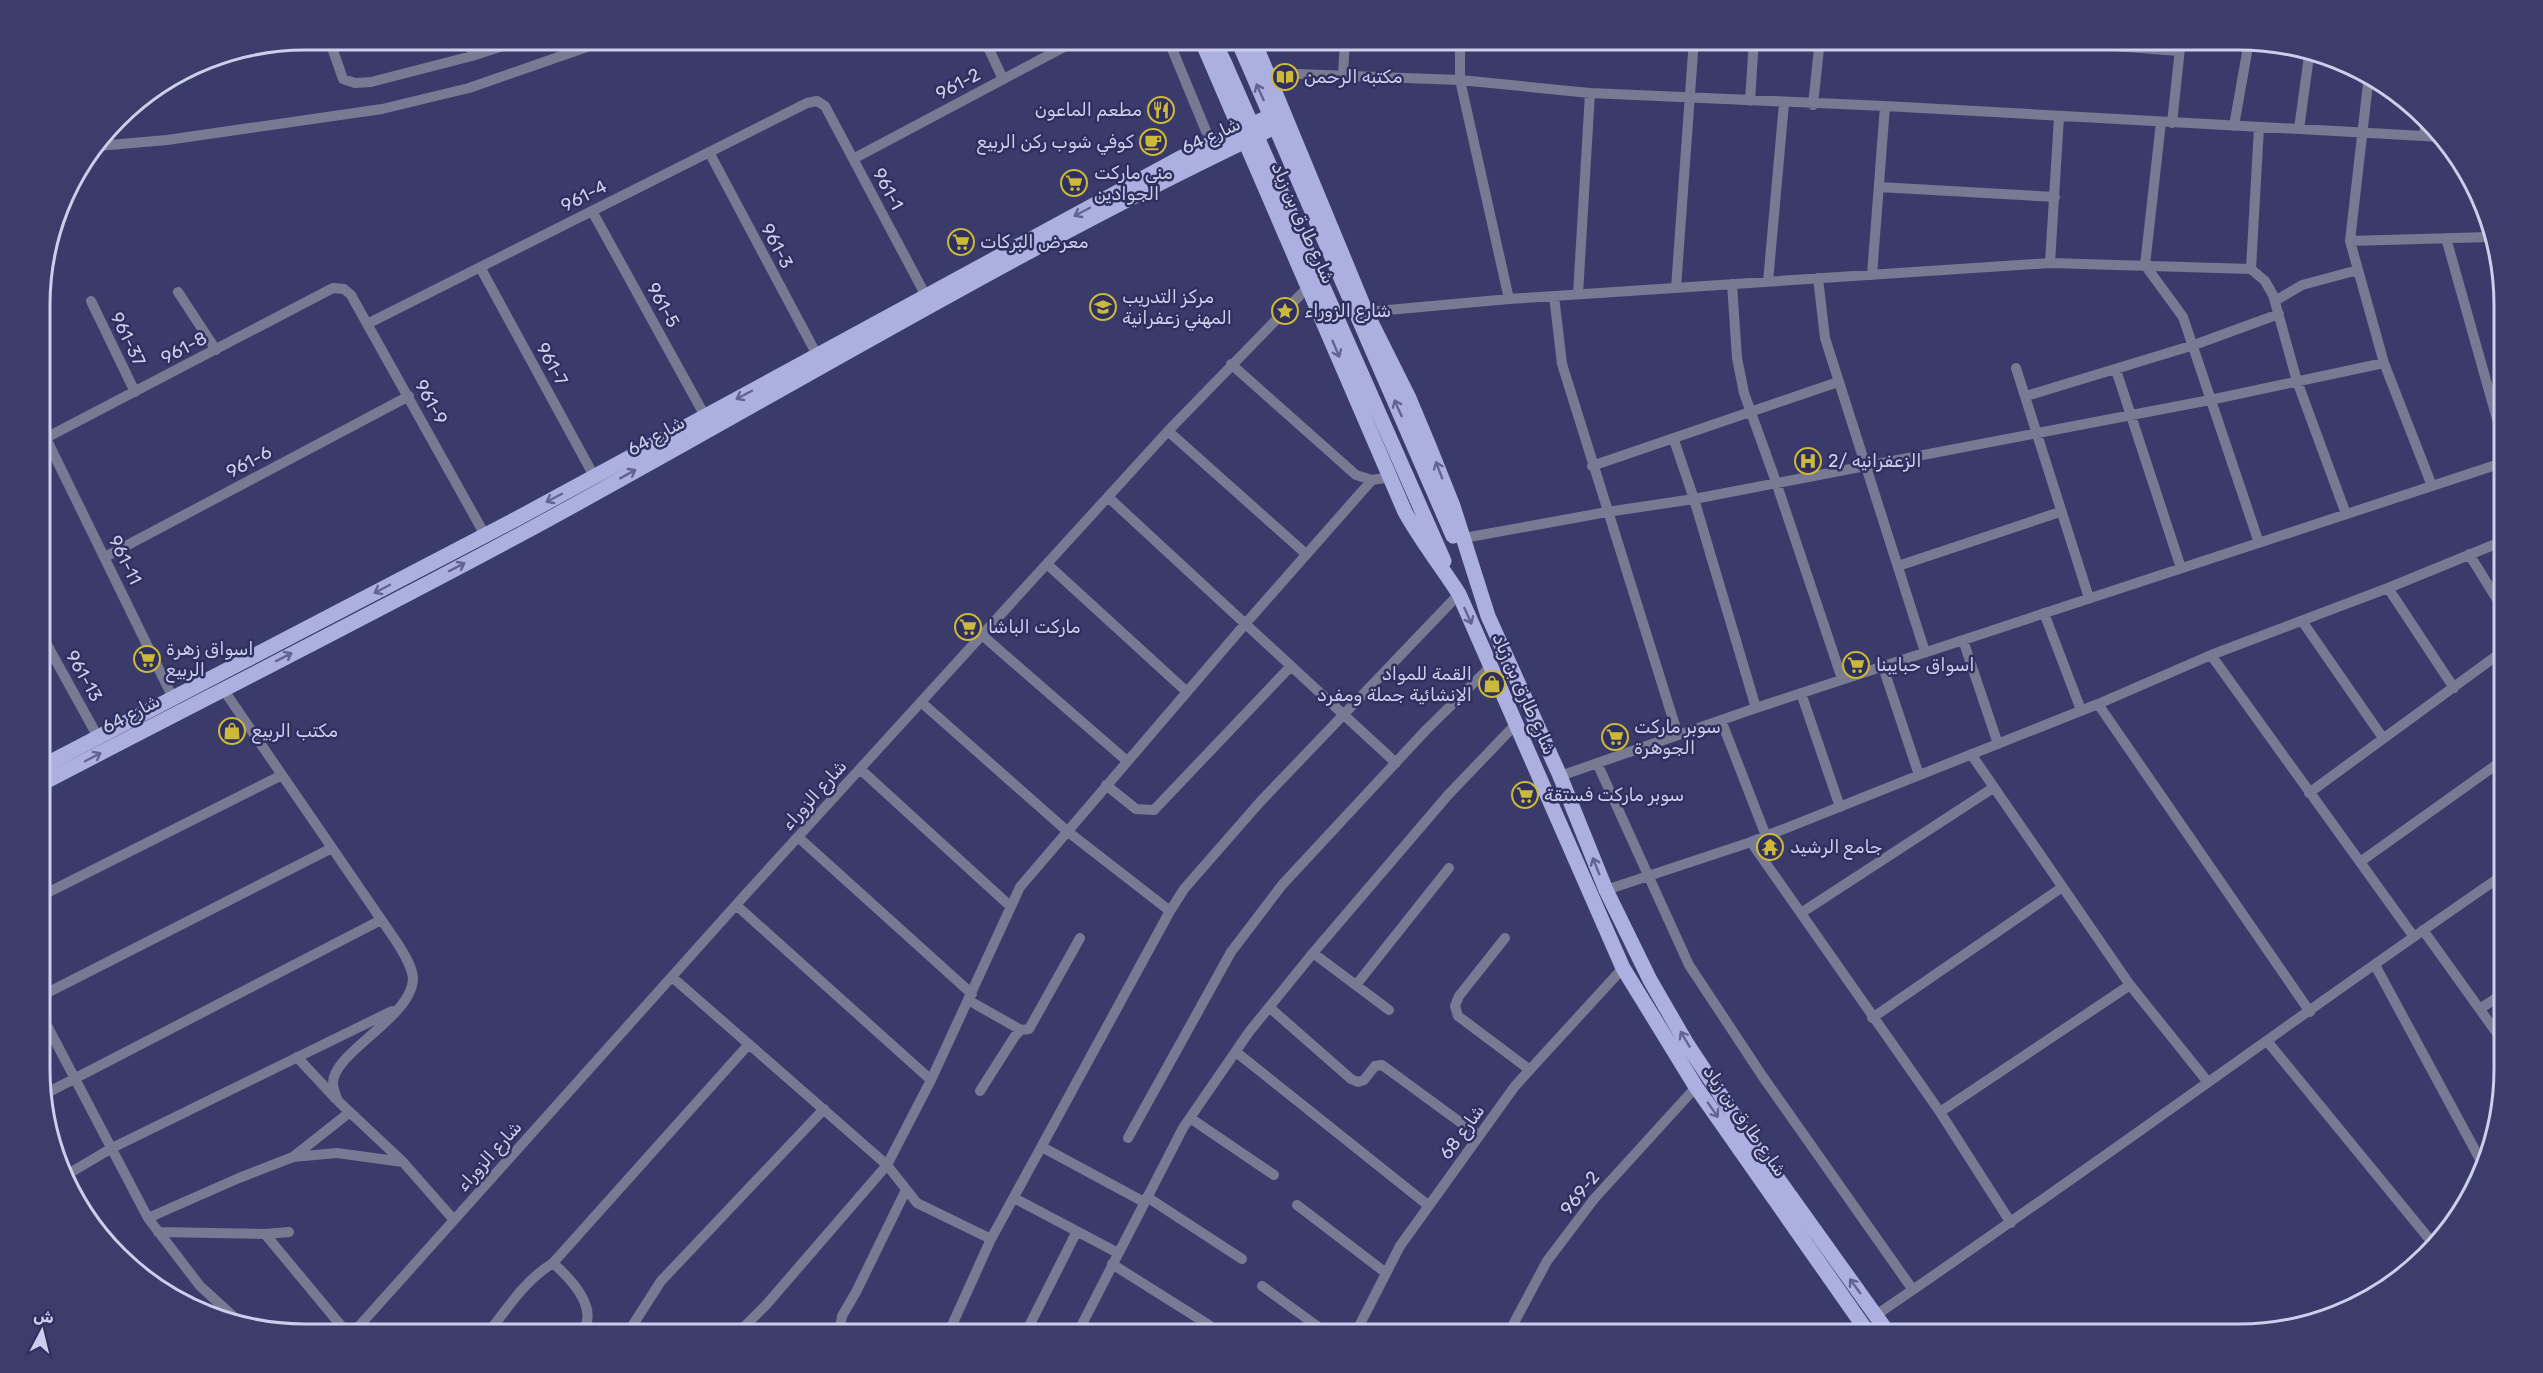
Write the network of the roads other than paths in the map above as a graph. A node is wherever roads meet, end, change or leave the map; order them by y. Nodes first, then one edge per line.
1 (333, 50) edge
2 (471, 50) edge
3 (491, 50) edge
4 (578, 50) edge
5 (989, 50) edge
6 (1058, 50) edge
7 (1173, 50) edge
8 (1206, 50) edge
9 (1218, 50) edge
10 (1242, 50) edge
11 (1258, 50) edge
12 (1344, 50) edge
13 (1460, 50) edge
14 (1693, 50) edge
15 (1753, 50) edge
16 (1819, 50) edge
17 (2166, 50) edge
18 (2247, 50) edge
19 (2179, 51) joint
20 (472, 56) junction
21 (2309, 59) edge
22 (1269, 73) junction
23 (1343, 75) junction
24 (1003, 79) junction
25 (1460, 81) junction
26 (2367, 85) edge
27 (1590, 93) junction
28 (1689, 98) junction
29 (817, 101) joint
30 (1750, 101) junction
31 (1784, 103) junction
32 (1813, 105) junction
33 (1885, 106) junction
34 (1286, 115) junction
35 (2059, 117) junction
36 (2166, 122) junction
37 (2234, 126) junction
38 (2259, 127) junction
39 (2299, 129) junction
40 (2425, 130) edge
41 (1206, 131) dead end
42 (2363, 132) junction
43 (1243, 135) junction
44 (2424, 136) junction
45 (2430, 136) edge
46 (105, 145) edge
47 (709, 152) junction
48 (853, 159) junction
49 (1879, 187) junction
50 (2055, 197) junction
51 (592, 211) junction
52 (2485, 237) edge
53 (2446, 238) junction
54 (2350, 241) junction
55 (2050, 263) junction
56 (2145, 265) junction
57 (480, 267) junction
58 (2251, 269) junction
59 (2358, 270) junction
60 (1872, 275) junction
61 (1818, 278) junction
62 (1768, 282) junction
63 (1732, 284) junction
64 (1309, 286) junction
65 (1676, 288) junction
66 (344, 289) joint
67 (178, 292) dead end
68 (1578, 294) junction
69 (926, 296) junction
70 (1554, 296) junction
71 (1509, 299) junction
72 (91, 301) dead end
73 (2275, 301) junction
74 (1366, 312) junction
75 (2279, 314) junction
76 (367, 324) junction
77 (2194, 345) junction
78 (216, 350) junction
79 (817, 355) junction
80 (2384, 363) junction
81 (1231, 364) junction
82 (2016, 369) dead end
83 (2116, 369) junction
84 (2297, 381) junction
85 (1838, 382) junction
86 (135, 392) junction
87 (409, 396) junction
88 (2026, 396) junction
89 (2210, 400) junction
90 (2494, 409) edge
91 (1752, 412) junction
92 (2131, 414) junction
93 (705, 416) junction
94 (1168, 431) junction
95 (2036, 433) junction
96 (50, 436) edge
97 (1674, 440) junction
98 (50, 453) edge
99 (1864, 465) junction
100 (1592, 466) junction
101 (2494, 466) edge
102 (594, 476) junction
103 (1391, 477) junction
104 (1372, 480) junction
105 (1776, 482) junction
106 (2432, 486) junction
107 (1108, 497) junction
108 (1694, 499) junction
109 (1606, 512) junction
110 (2060, 512) junction
111 (2346, 514) junction
112 (485, 535) junction
113 (1464, 538) junction
114 (2259, 543) junction
115 (2494, 544) edge
116 (1306, 554) junction
117 (2469, 554) junction
118 (105, 557) junction
119 (1047, 564) junction
120 (1898, 566) junction
121 (2181, 568) junction
122 (2388, 588) junction
123 (1459, 594) junction
124 (2494, 594) edge
125 (2089, 598) junction
126 (2044, 613) junction
127 (1488, 616) junction
128 (2302, 621) junction
129 (1246, 623) junction
130 (982, 635) junction
131 (1963, 640) junction
132 (50, 650) edge
133 (1925, 652) junction
134 (2211, 655) junction
135 (2494, 658) edge
136 (1291, 666) junction
137 (1491, 666) junction
138 (1883, 667) junction
139 (1842, 679) junction
140 (2454, 688) junction
141 (223, 689) junction
142 (1187, 692) junction
143 (1801, 693) junction
144 (173, 698) junction
145 (921, 702) junction
146 (2098, 704) junction
147 (1756, 708) junction
148 (2081, 710) junction
149 (1343, 715) junction
150 (1721, 720) junction
151 (1516, 724) junction
152 (1678, 735) junction
153 (98, 737) junction
154 (2383, 738) junction
155 (1998, 744) junction
156 (1971, 754) junction
157 (1127, 761) junction
158 (50, 762) edge
159 (1396, 763) junction
160 (1597, 763) junction
161 (2494, 766) edge
162 (860, 769) junction
163 (282, 775) junction
164 (1919, 775) junction
165 (1560, 776) junction
166 (50, 779) edge
167 (1106, 785) junction
168 (1993, 788) junction
169 (2309, 793) junction
170 (1840, 807) junction
171 (1067, 831) junction
172 (1766, 836) junction
173 (798, 837) junction
174 (1751, 842) junction
175 (332, 848) junction
176 (2360, 862) junction
177 (1449, 868) dead end
178 (1648, 876) junction
179 (2494, 882) edge
180 (2061, 888) junction
181 (1606, 890) junction
182 (50, 891) edge
183 (736, 905) junction
184 (1010, 906) junction
185 (1170, 911) junction
186 (1801, 913) junction
187 (381, 920) junction
188 (2423, 930) junction
189 (2414, 937) junction
190 (1080, 938) dead end
191 (1505, 938) dead end
192 (1313, 953) junction
193 (2374, 965) junction
194 (1623, 968) junction
195 (672, 977) junction
196 (1356, 985) junction
197 (2130, 985) junction
198 (50, 991) edge
199 (970, 997) junction
200 (2494, 1000) edge
201 (401, 1007) junction
202 (1269, 1007) junction
203 (2481, 1008) junction
204 (1389, 1010) dead end
205 (2310, 1012) junction
206 (1872, 1018) junction
207 (2494, 1027) edge
208 (1021, 1030) junction
209 (50, 1031) edge
210 (2267, 1041) junction
211 (749, 1044) junction
212 (1236, 1052) junction
213 (297, 1057) junction
214 (1530, 1070) junction
215 (75, 1077) junction
216 (931, 1080) junction
217 (2207, 1081) junction
218 (1696, 1087) junction
219 (51, 1091) edge
220 (980, 1091) dead end
221 (338, 1101) junction
222 (824, 1109) junction
223 (350, 1112) junction
224 (1940, 1112) junction
225 (1190, 1118) junction
226 (1479, 1136) junction
227 (1128, 1138) dead end
228 (1042, 1147) junction
229 (112, 1148) junction
230 (2478, 1156) edge
231 (293, 1157) junction
232 (404, 1162) junction
233 (887, 1165) junction
234 (72, 1172) edge
235 (1274, 1175) dead end
236 (906, 1190) junction
237 (1014, 1198) junction
238 (1146, 1199) junction
239 (1297, 1205) dead end
240 (1429, 1206) junction
241 (148, 1218) junction
242 (454, 1220) junction
243 (2011, 1223) junction
244 (1077, 1231) junction
245 (158, 1232) junction
246 (289, 1232) dead end
247 (265, 1234) junction
248 (2429, 1238) edge
249 (992, 1239) junction
250 (1118, 1253) junction
251 (1242, 1259) dead end
252 (553, 1263) junction
253 (1112, 1264) junction
254 (1386, 1273) junction
255 (1262, 1286) dead end
256 (1913, 1290) junction
257 (228, 1312) edge
258 (1876, 1315) junction
259 (342, 1324) edge
260 (359, 1324) edge
261 (495, 1324) edge
262 (586, 1324) edge
263 (633, 1324) edge
264 (747, 1324) edge
265 (841, 1324) edge
266 (953, 1324) edge
267 (1029, 1324) edge
268 (1082, 1324) edge
269 (1207, 1324) edge
270 (1314, 1324) edge
271 (1359, 1324) edge
272 (1513, 1324) edge
273 (1862, 1324) edge
274 (1882, 1324) edge

1 - 20 street
2 - 20 street
3 - 20 street
4 - 46 street
5 - 24 street
6 - 24 street, 961-2
7 - 41 street
8 - 43 main road, شارع طارق بن زياد
9 - 123 main road, bridge
127 -> 10 main road, bridge
11 - 22 main road, شارع طارق بن زياد
12 - 23 street
13 - 25 street
14 - 28 street
15 - 30 street
16 - 32 street
17 - 19 street
18 - 37 street
19 - 36 street
21 - 39 street
22 - 23 street
22 - 34 main road, شارع طارق بن زياد
23 - 25 street
24 - 48 street, 961-2
25 - 27 street
25 - 71 street
26 - 42 street
27 - 28 street
27 - 68 street
28 - 30 street
28 - 65 street
29 - 47 street, 961-4
29 - 48 street, 961-1
30 - 31 street
31 - 32 street
31 - 62 street
32 - 33 street
33 - 35 street
33 - 49 street
34 - 43 main road, شارع 64
34 - 74 main road, شارع طارق بن زياد
35 - 36 street
35 - 50 street
36 - 37 street
36 - 56 street
37 - 38 street
38 - 39 street
38 - 58 street
39 - 42 street
40 - 44 street
42 - 44 street
42 - 54 street
43 - 64 main road, شارع طارق بن زياد
43 -> 69 main road, شارع 64
141 -> 43 main road, شارع 64
44 - 45 street
47 - 51 street, 961-4
47 - 79 street, 961-3
48 - 69 street, 961-1
49 - 50 street
49 - 60 street
50 - 55 street
51 - 57 street, 961-4
51 - 93 street, 961-5
52 - 53 street
53 - 54 street
53 - 90 street
54 - 59 street
55 - 56 street
55 - 60 street
56 - 58 street
56 - 77 street
57 - 76 street, 961-4
57 - 102 street, 961-7
58 - 73 street
59 - 73 street
59 - 80 street
60 - 61 street
61 - 62 street
61 - 85 street
62 - 63 street
63 - 65 street
63 - 91 street
64 - 81 street, شارع الزوراء
64 -> 103 main road, شارع طارق بن زياد
65 - 68 street
66 - 76 street, 961-9
66 - 78 street, 961-8
67 - 78 street
68 - 70 street
69 - 79 main road, شارع 64
70 - 71 street
70 - 100 street
71 - 74 street
72 - 86 street, 961-37
73 - 75 street
113 -> 74 main road, شارع طارق بن زياد
75 - 77 street
75 - 84 street
76 - 87 street, 961-9
77 - 83 street
77 - 89 street
78 - 86 street, 961-8
79 -> 93 main road, شارع 64
80 - 84 street
80 - 106 street
81 - 94 street, شارع الزوراء
81 - 104 street
82 - 88 street
83 - 88 street
83 - 92 street
84 - 89 street
84 - 111 street
85 - 91 street
85 - 99 street
86 - 96 street, 961-8
87 - 112 street, 961-9
87 - 118 street, 961-6
88 - 95 street
89 - 92 street
89 - 114 street
91 - 97 street
91 - 105 street
92 - 95 street
92 - 121 street
93 - 102 main road, شارع 64
94 - 107 street, شارع الزوراء
94 - 116 street
95 - 99 street
95 - 110 street
97 - 100 street
97 - 108 street
98 - 118 street, 961-11
99 - 105 street
99 - 120 street
100 - 109 street
101 - 106 street
102 -> 112 main road, شارع 64
103 - 104 street
103 - 123 main road, شارع طارق بن زياد
104 - 116 street
105 - 108 street
105 - 139 street
106 - 111 street
107 - 119 street, شارع الزوراء
107 - 129 street
108 - 109 street
108 - 147 street
109 - 113 street
109 - 152 street
110 - 120 street
110 - 125 street
111 - 114 street
112 -> 144 main road, شارع 64
113 - 127 main road, شارع طارق بن زياد
114 - 121 street
115 - 117 street
116 - 129 street
117 - 122 street
117 - 124 street
118 - 144 street, 961-11
119 - 130 street, شارع الزوراء
119 - 142 street
120 - 133 street
121 - 125 street
122 - 128 street
122 - 140 street
123 -> 137 main road, شارع طارق بن زياد
123 - 149 street
125 - 126 street
126 - 131 street
126 - 148 street
127 - 165 main road, شارع طارق بن زياد
128 - 134 street
128 - 154 street
129 - 136 street
129 - 142 street
130 - 145 street, شارع الزوراء
130 - 157 street
131 - 133 street
131 - 155 street
132 - 153 street, 961-13
133 - 138 street
134 - 146 street
134 - 169 street
135 - 140 street
136 - 149 street
136 - 167 street
137 - 151 main road, شارع طارق بن زياد
137 - 159 street
138 - 139 street
138 - 164 street
139 - 143 street
140 - 154 street
141 - 163 street
166 -> 141 main road, شارع 64
142 - 157 street
143 - 147 street
143 - 170 street
144 - 153 main road, شارع 64
145 - 162 street, شارع الزوراء
145 - 171 street
146 - 148 street
146 - 205 street
147 - 150 street
148 - 155 street
149 - 159 street
149 - 185 street
150 - 152 street
150 - 172 street
151 - 192 street
151 - 194 main road, شارع طارق بن زياد
152 - 160 street
153 - 158 main road, شارع 64
154 - 169 street
155 - 156 street
156 - 164 street
156 - 168 street
157 - 167 street
159 - 227 street
160 - 165 street
160 - 178 street
161 - 176 street
162 - 173 street, شارع الزوراء
162 - 184 street
163 - 175 street
163 - 182 street
164 - 170 street
181 -> 165 main road, شارع طارق بن زياد
167 - 171 street
168 - 180 street
168 - 186 street
169 - 176 street
170 - 172 street
171 - 184 street
171 - 185 street
172 - 174 street
173 - 183 street, شارع الزوراء
173 - 199 street
174 - 178 street
174 - 186 street
175 - 187 street
175 - 198 street
176 - 189 street
177 - 196 street
178 - 181 street
178 - 256 street
179 - 188 street
180 - 197 street
180 - 206 street
258 -> 181 main road, شارع طارق بن زياد
183 - 195 street, شارع الزوراء
183 - 216 street
184 - 199 street
185 - 228 street
186 - 206 street
187 - 201 street
187 - 215 street
188 - 189 street
188 - 203 street
189 - 193 street
190 - 208 street
191 - 214 street
192 - 196 street
192 - 202 street
193 - 205 street
193 - 230 street
194 - 214 street, شارع 68
194 - 218 main road, شارع طارق بن زياد
195 - 211 street
195 - 242 street, شارع الزوراء
196 - 204 street
197 - 217 street
197 - 224 street
199 - 208 street
199 - 216 street
200 - 203 street
201 - 213 street
201 - 221 street
202 - 212 street
202 - 226 street
203 - 207 street
205 - 210 street
206 - 224 street
208 - 220 street
209 - 215 street
210 - 217 street
210 - 248 street
211 - 222 street
211 - 252 street
212 - 225 street
212 - 240 street
213 - 221 street
213 - 229 street
214 - 226 street, شارع 68
215 - 219 street
215 - 229 street
216 - 233 street
217 - 243 street
218 - 272 street, 969-2
218 -> 273 main road, شارع طارق بن زياد
221 - 223 street
222 - 233 street
222 - 263 street
223 - 231 street
223 - 232 street
224 - 243 street
225 - 235 street
225 - 238 street
226 - 240 street, شارع 68
228 - 237 street
228 - 238 street
229 - 234 street
229 - 241 street
231 - 232 street
231 - 241 street
232 - 242 street
233 - 236 street
233 - 264 street
236 - 249 street
236 - 265 street
237 - 244 street
237 - 249 street
238 - 250 street
238 - 251 street
239 - 254 street
240 - 254 street, شارع 68
241 - 245 street
242 - 260 street, شارع الزوراء
243 - 256 street
244 - 250 street
244 - 267 street
245 - 247 street
245 - 257 street
246 - 247 street
247 - 259 street
249 - 266 street
250 - 253 street
252 - 261 street
252 - 262 street
253 - 268 street
253 - 269 street
254 - 271 street, شارع 68
255 - 270 street
256 - 258 street
258 - 274 main road, شارع طارق بن زياد

